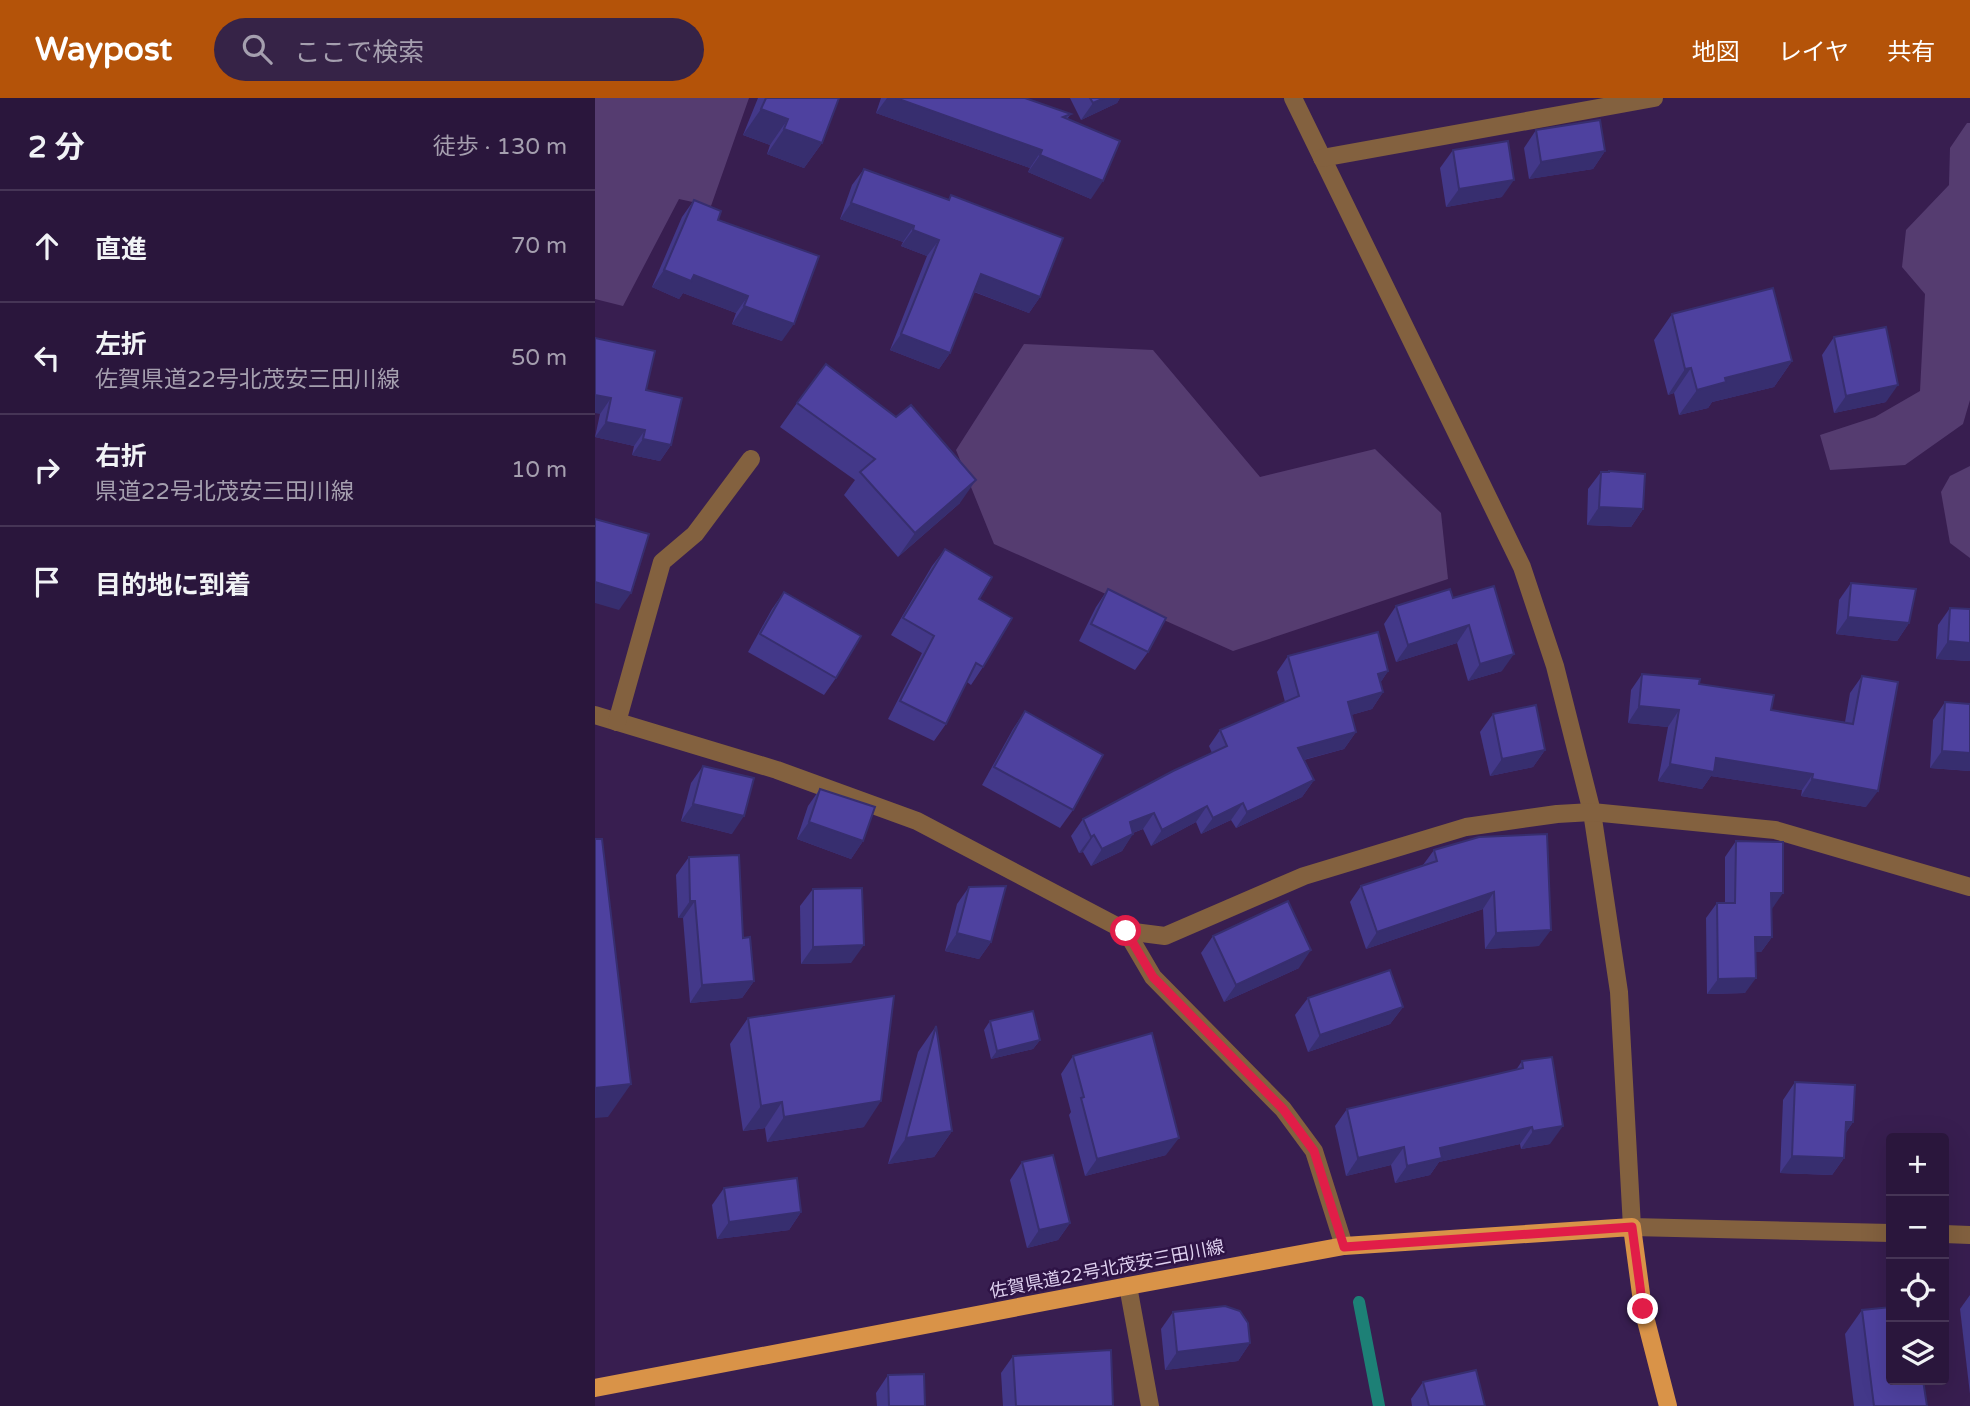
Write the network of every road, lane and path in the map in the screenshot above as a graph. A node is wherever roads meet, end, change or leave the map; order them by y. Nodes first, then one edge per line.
1 (1293, 98) edge
2 (1647, 99) edge
3 (1322, 158) junction
4 (751, 459) dead end
5 (595, 715) edge
6 (617, 722) junction
7 (1592, 812) junction
8 (1970, 887) edge
9 (1126, 931) junction
10 (1632, 1227) junction
11 (1886, 1233) edge
12 (1949, 1234) edge
13 (1970, 1235) edge
14 (1344, 1247) junction
15 (1128, 1286) junction
16 (595, 1388) edge
17 (1150, 1406) edge
18 (1668, 1406) edge

1 - 3 street
2 - 3 street
3 - 7 street
4 - 6 street
5 - 6 street
6 - 9 street
7 - 8 street
7 - 9 street
7 - 10 street
9 - 14 street
10 - 11 street
10 - 14 main road, 佐賀県道22号北茂安三田川線
10 - 18 main road
12 - 13 street
14 - 15 main road, 佐賀県道22号北茂安三田川線
15 - 16 main road, 佐賀県道22号北茂安三田川線
15 - 17 street

